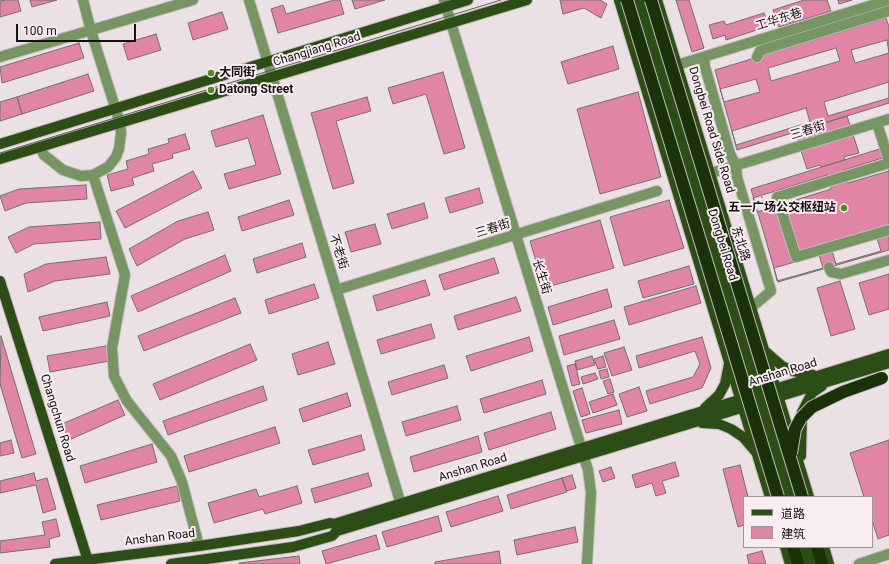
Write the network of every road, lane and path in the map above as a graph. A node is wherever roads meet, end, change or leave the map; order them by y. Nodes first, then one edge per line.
1 (83, 0) edge
2 (193, 0) edge
3 (249, 0) edge
4 (468, 0) edge
5 (527, 0) edge
6 (620, 0) edge
7 (623, 0) edge
8 (627, 0) edge
9 (634, 0) edge
10 (643, 0) edge
11 (889, 0) edge
12 (656, 1) edge
13 (445, 3) edge
14 (889, 11) edge
15 (631, 13) junction
16 (451, 23) junction
17 (90, 31) junction
18 (0, 57) edge
19 (704, 57) junction
20 (757, 57) dead end
21 (267, 62) junction
22 (677, 65) junction
23 (664, 68) junction
24 (272, 78) junction
25 (683, 84) junction
26 (116, 108) junction
27 (889, 119) edge
28 (120, 123) junction
29 (877, 123) junction
30 (0, 144) edge
31 (40, 147) junction
32 (704, 149) junction
33 (0, 159) edge
34 (889, 162) edge
35 (736, 165) junction
36 (711, 173) junction
37 (93, 175) junction
38 (694, 177) junction
39 (657, 191) dead end
40 (717, 194) junction
41 (752, 194) dead end
42 (763, 201) junction
43 (755, 203) dead end
44 (682, 204) junction
45 (765, 209) dead end
46 (889, 230) edge
47 (515, 236) junction
48 (889, 260) edge
49 (829, 267) dead end
50 (0, 281) edge
51 (336, 290) junction
52 (752, 307) junction
53 (742, 340) junction
54 (765, 350) junction
55 (751, 354) junction
56 (889, 354) edge
57 (729, 360) junction
58 (889, 363) edge
59 (771, 369) junction
60 (819, 375) junction
61 (886, 377) edge
62 (834, 380) junction
63 (778, 392) junction
64 (759, 398) junction
65 (742, 403) junction
66 (701, 411) junction
67 (690, 424) junction
68 (775, 450) junction
69 (582, 452) junction
70 (758, 456) junction
71 (797, 467) junction
72 (778, 475) junction
73 (770, 496) edge
74 (778, 496) edge
75 (785, 496) edge
76 (794, 496) edge
77 (802, 496) edge
78 (810, 496) edge
79 (402, 507) junction
80 (198, 546) junction
81 (785, 548) edge
82 (793, 548) edge
83 (800, 548) edge
84 (810, 548) edge
85 (817, 548) edge
86 (824, 548) edge
87 (889, 554) edge
88 (88, 562) edge
89 (55, 564) edge
90 (171, 564) edge
91 (587, 564) edge
92 (790, 564) edge
93 (798, 564) edge
94 (805, 564) edge
95 (815, 564) edge
96 (822, 564) edge
97 (829, 564) edge
98 (858, 564) edge

1 - 17 street
2 - 17 street
3 - 21 street, 不老街
4 - 13 main road, Changjiang Road
5 - 16 main road, Changjiang Road
6 - 44 main road
7 - 15 highway, bridge
8 - 15 highway, bridge
9 - 38 main road, Dongbei Road
10 - 23 main road, Dongbei Road
11 - 19 street, 工华东巷
12 - 22 main road, Dongbei Road Side Road
12 - 71 highway, 东北路, bridge
13 - 16 street, 长生街
13 - 21 main road, Changjiang Road
14 - 20 street
15 - 74 highway, bridge
16 - 24 main road, Changjiang Road
16 - 47 street, 长生街
17 - 18 street
17 - 26 street
19 - 22 street, 工华东巷
19 - 35 street
21 - 24 street, 不老街
21 - 26 main road, Changjiang Road
22 - 25 main road, Dongbei Road Side Road
23 - 25 main road
23 - 38 main road, Dongbei Road
24 - 28 main road, Changjiang Road
24 - 51 street, 不老街
25 - 32 main road, Dongbei Road Side Road
26 - 28 street
26 - 30 main road, Changjiang Road
27 - 29 street, 三春街
28 - 31 main road, Changjiang Road
28 - 37 street
29 - 34 street
29 - 35 street, 三春街
31 - 33 main road, Changjiang Road
31 - 37 street
32 - 36 main road, Dongbei Road Side Road
32 - 38 main road
34 - 46 street
35 - 36 street, 三春街
35 - 52 street
36 - 40 main road, Dongbei Road Side Road
37 - 80 street
38 - 40 main road
38 - 44 main road
38 - 53 main road, Dongbei Road
39 - 47 street, 三春街
40 - 52 main road, Dongbei Road Side Road
41 - 42 path
42 - 43 path
42 - 45 path
44 - 57 main road
47 - 51 street, 三春街
47 - 69 street, 长生街
48 - 49 street
50 - 88 main road, Changchun Road
51 - 79 street, 不老街
52 - 54 main road, Dongbei Road Side Road
53 - 55 main road, Dongbei Road
53 - 64 main road, Dongbei Road
54 - 59 main road, Dongbei Road Side Road
54 - 60 main road
55 - 59 main road
55 - 64 main road, Dongbei Road
56 - 60 main road, Anshan Road
57 - 65 main road
57 - 66 main road
58 - 62 main road, Anshan Road
59 - 63 main road, Dongbei Road Side Road
60 - 63 main road, Anshan Road
61 - 71 highway, bridge
62 - 63 main road, Anshan Road
62 - 71 main road
63 - 64 main road, Anshan Road
63 - 71 main road, Dongbei Road Side Road
64 - 65 main road, Anshan Road
64 - 68 main road, Dongbei Road
65 - 66 main road, Anshan Road
65 - 67 main road, Anshan Road
65 - 70 main road
66 - 69 main road, Anshan Road
67 - 69 main road, Anshan Road
67 - 70 main road
68 - 72 main road, Dongbei Road
68 - 76 main road, Dongbei Road
69 - 79 main road, Anshan Road
69 - 91 street, 长生街
70 - 72 main road
70 - 73 main road
71 - 77 highway, 东北路, bridge
71 - 78 main road, Dongbei Road Side Road
72 - 75 main road, Dongbei Road
79 - 80 main road, Anshan Road
79 - 90 main road, Anshan Road
80 - 88 main road, Anshan Road
81 - 92 main road
82 - 93 highway
83 - 94 main road
84 - 95 main road
85 - 96 highway
86 - 97 main road
87 - 98 street
88 - 89 main road, Anshan Road

